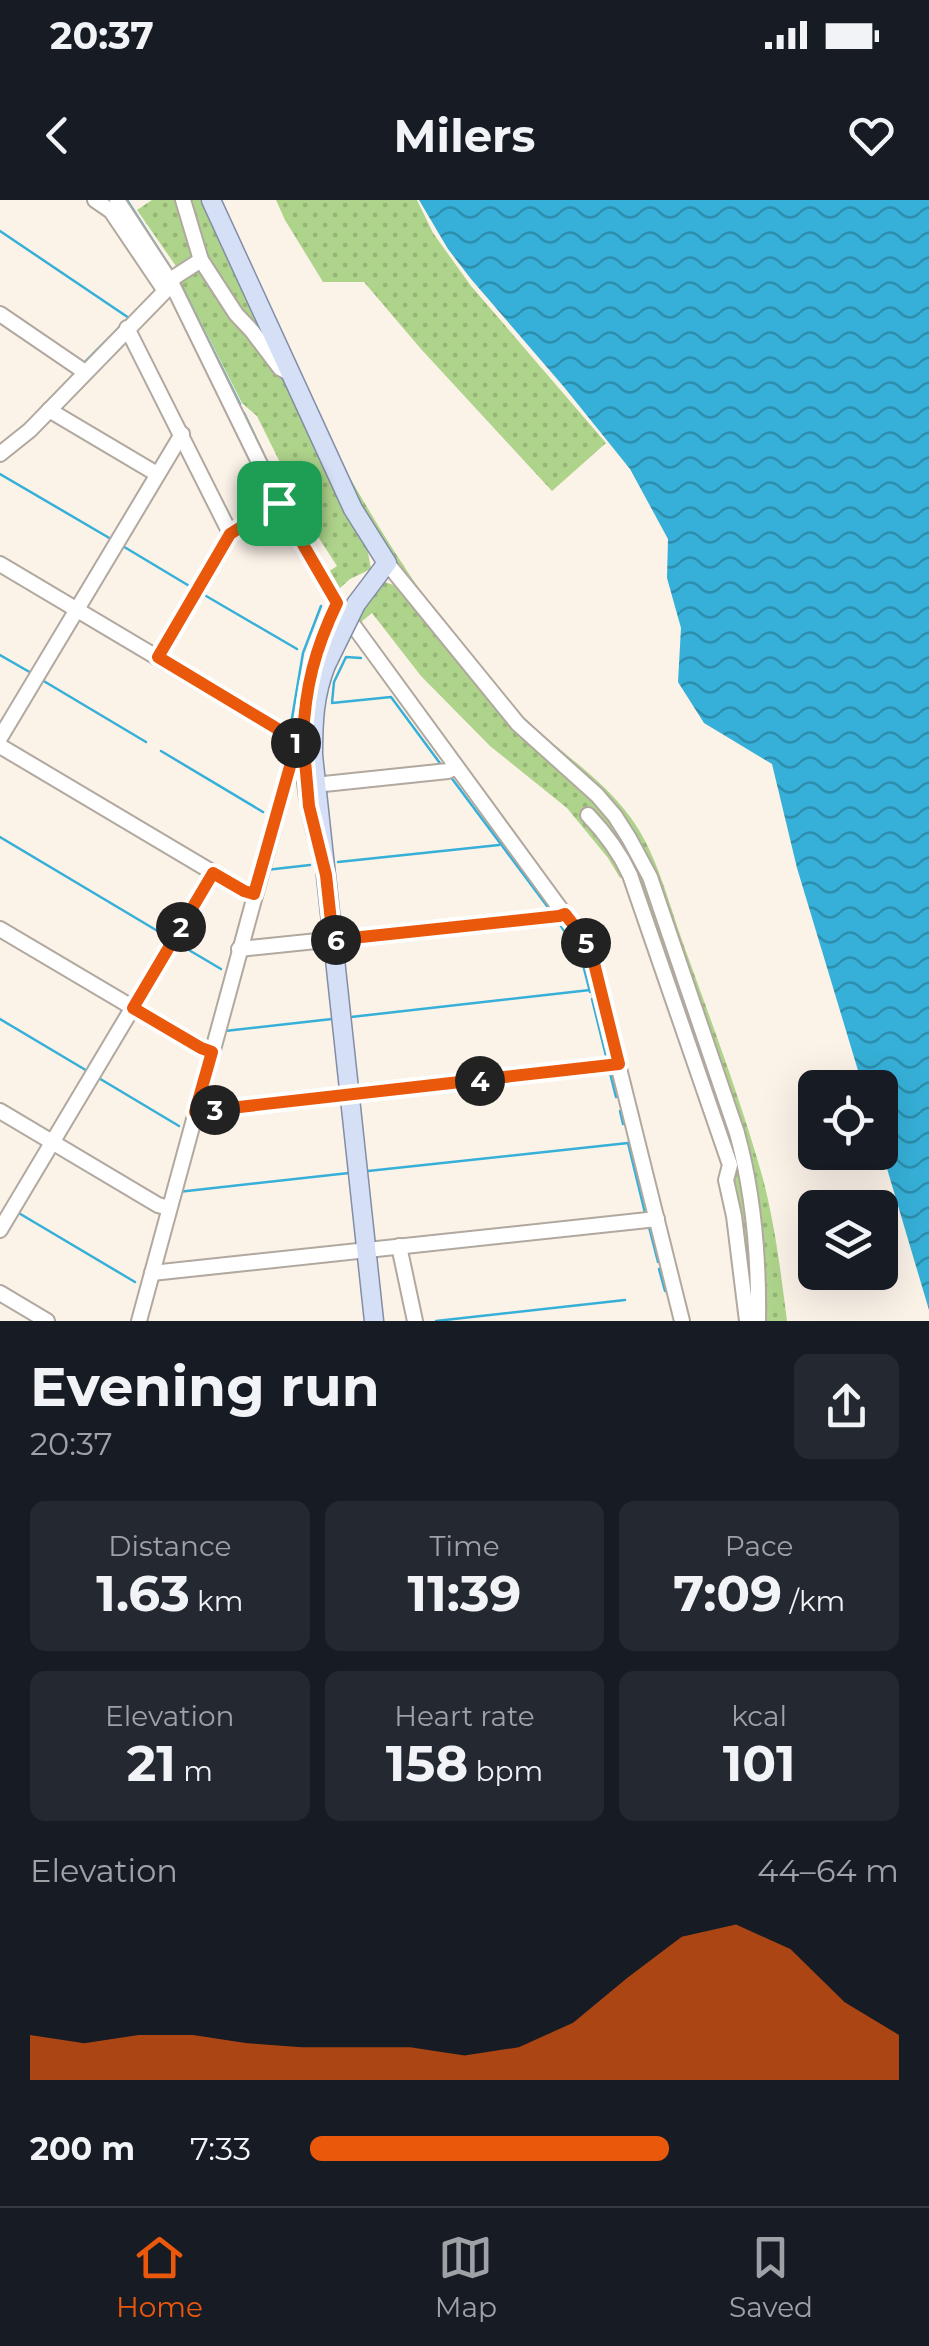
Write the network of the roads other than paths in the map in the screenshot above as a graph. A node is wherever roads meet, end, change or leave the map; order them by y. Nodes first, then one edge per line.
1 (95, 200) edge
2 (117, 200) edge
3 (183, 200) edge
4 (211, 200) edge
5 (201, 260) junction
6 (169, 285) junction
7 (0, 314) edge
8 (127, 328) junction
9 (85, 372) junction
10 (292, 374) junction
11 (50, 410) junction
12 (182, 434) junction
13 (0, 454) edge
14 (157, 474) junction
15 (279, 503) junction
16 (230, 534) junction
17 (386, 563) junction
18 (0, 564) edge
19 (347, 603) junction
20 (76, 609) junction
21 (353, 625) junction
22 (158, 657) junction
23 (296, 737) junction
24 (0, 738) edge
25 (0, 746) edge
26 (456, 767) junction
27 (324, 784) junction
28 (588, 815) dead end
29 (213, 873) junction
30 (326, 875) junction
31 (250, 893) junction
32 (565, 914) junction
33 (0, 928) edge
34 (333, 940) junction
35 (239, 949) junction
36 (133, 1008) junction
37 (208, 1050) junction
38 (619, 1064) junction
39 (350, 1095) junction
40 (0, 1111) edge
41 (195, 1112) junction
42 (53, 1142) junction
43 (165, 1207) junction
44 (658, 1219) junction
45 (0, 1230) edge
46 (398, 1246) junction
47 (368, 1250) junction
48 (152, 1273) junction
49 (0, 1293) edge
50 (47, 1321) edge
51 (139, 1321) edge
52 (374, 1321) edge
53 (415, 1321) edge
54 (682, 1321) edge
55 (747, 1321) edge
56 (758, 1321) edge

1 - 6 street
2 - 6 street
3 - 5 street
4 - 10 main road
5 - 6 street
5 - 10 street
6 - 8 street
6 - 15 street
7 - 9 street
8 - 9 street
8 - 12 street
9 - 11 street
10 - 17 main road
11 - 13 street
11 - 14 street
12 - 14 street
12 - 16 street
14 - 20 street
15 - 16 street
15 - 19 street
16 - 22 street
17 - 19 main road
17 - 56 street
18 - 20 street
19 - 21 street
19 - 23 street
19 - 30 main road, bridge
20 - 22 street
20 - 24 street
21 - 26 street
21 - 27 street
22 - 23 street
23 - 30 street
23 - 31 street
25 - 29 street
26 - 27 street
26 - 32 street
27 - 30 street
28 - 55 street
29 - 31 street
29 - 36 street
30 - 34 main road
31 - 35 street
32 - 34 street
32 - 38 street
33 - 36 street
34 - 35 street
34 - 39 main road
35 - 37 street
36 - 37 street
36 - 42 street
37 - 41 street
38 - 39 street
38 - 44 street
39 - 41 street
39 - 47 main road
40 - 42 street
41 - 43 street
42 - 43 street
42 - 45 street
43 - 48 street
44 - 46 street
44 - 54 street
46 - 47 street
46 - 53 street
47 - 48 street
47 - 52 main road
48 - 51 street
49 - 50 street

